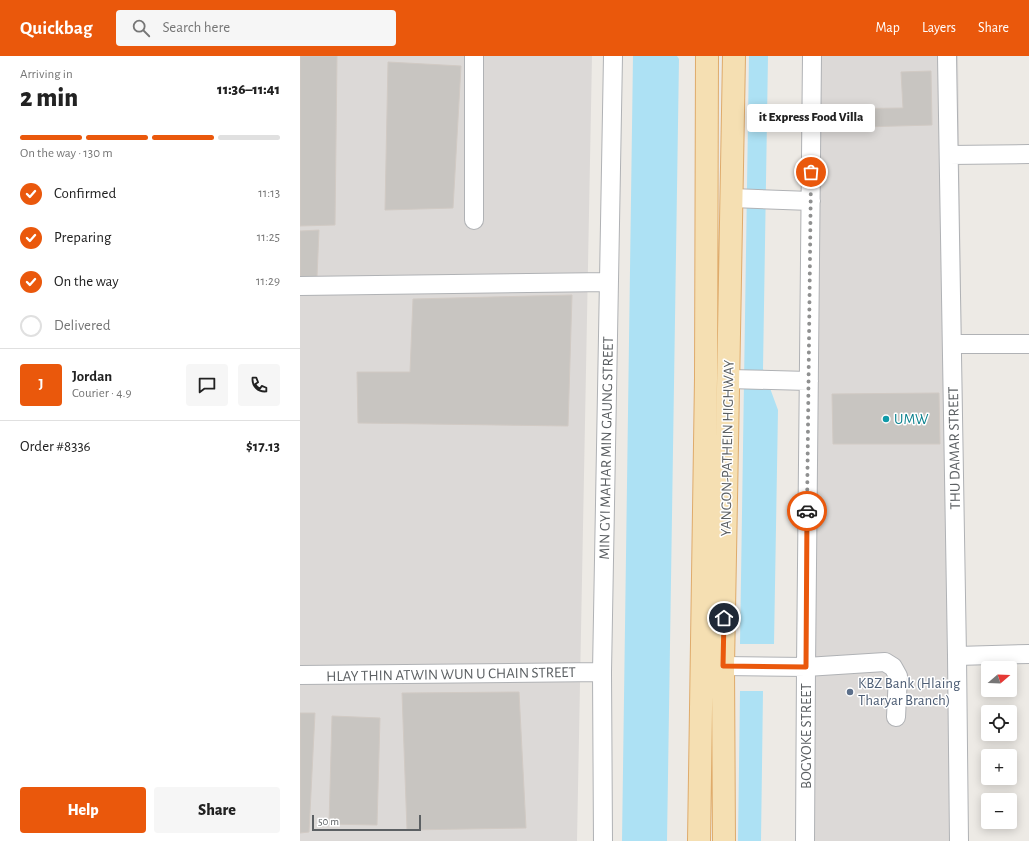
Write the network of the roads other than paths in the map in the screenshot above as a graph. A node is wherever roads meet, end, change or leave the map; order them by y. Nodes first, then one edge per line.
1 (474, 56) edge
2 (613, 56) edge
3 (734, 56) edge
4 (812, 56) edge
5 (947, 56) edge
6 (705, 59) edge
7 (1029, 154) edge
8 (949, 155) junction
9 (734, 198) junction
10 (811, 201) junction
11 (474, 220) dead end
12 (609, 282) junction
13 (300, 286) edge
14 (952, 344) junction
15 (1029, 344) edge
16 (733, 380) junction
17 (809, 381) junction
18 (1029, 654) edge
19 (957, 656) junction
20 (723, 666) junction
21 (806, 667) junction
22 (602, 672) junction
23 (300, 675) edge
24 (896, 717) dead end
25 (603, 841) edge
26 (699, 841) edge
27 (724, 841) edge
28 (805, 841) edge
29 (959, 841) edge

1 - 11 street
2 - 12 street, MIN GYI MAHAR MIN GAUNG STREET
3 - 9 main road, YANGON-PATHEIN HIGHWAY
4 - 10 street, BOGYOKE STREET
5 - 8 street, THU DAMAR STREET
6 - 26 main road, YANGON-PATHEIN HIGHWAY
7 - 8 street
8 - 14 street, THU DAMAR STREET
9 - 10 street
9 - 16 main road, YANGON-PATHEIN HIGHWAY
10 - 17 street, BOGYOKE STREET
12 - 13 street
12 - 22 street, MIN GYI MAHAR MIN GAUNG STREET
14 - 15 street
14 - 19 street, THU DAMAR STREET
16 - 17 street
16 - 20 main road, YANGON-PATHEIN HIGHWAY
17 - 21 street, BOGYOKE STREET
18 - 19 street
19 - 29 street, THU DAMAR STREET
20 - 21 street
20 - 27 main road, YANGON-PATHEIN HIGHWAY
21 - 24 street
21 - 28 street, BOGYOKE STREET
22 - 23 street, HLAY THIN ATWIN WUN U CHAIN STREET
22 - 25 street, MIN GYI MAHAR MIN GAUNG STREET

